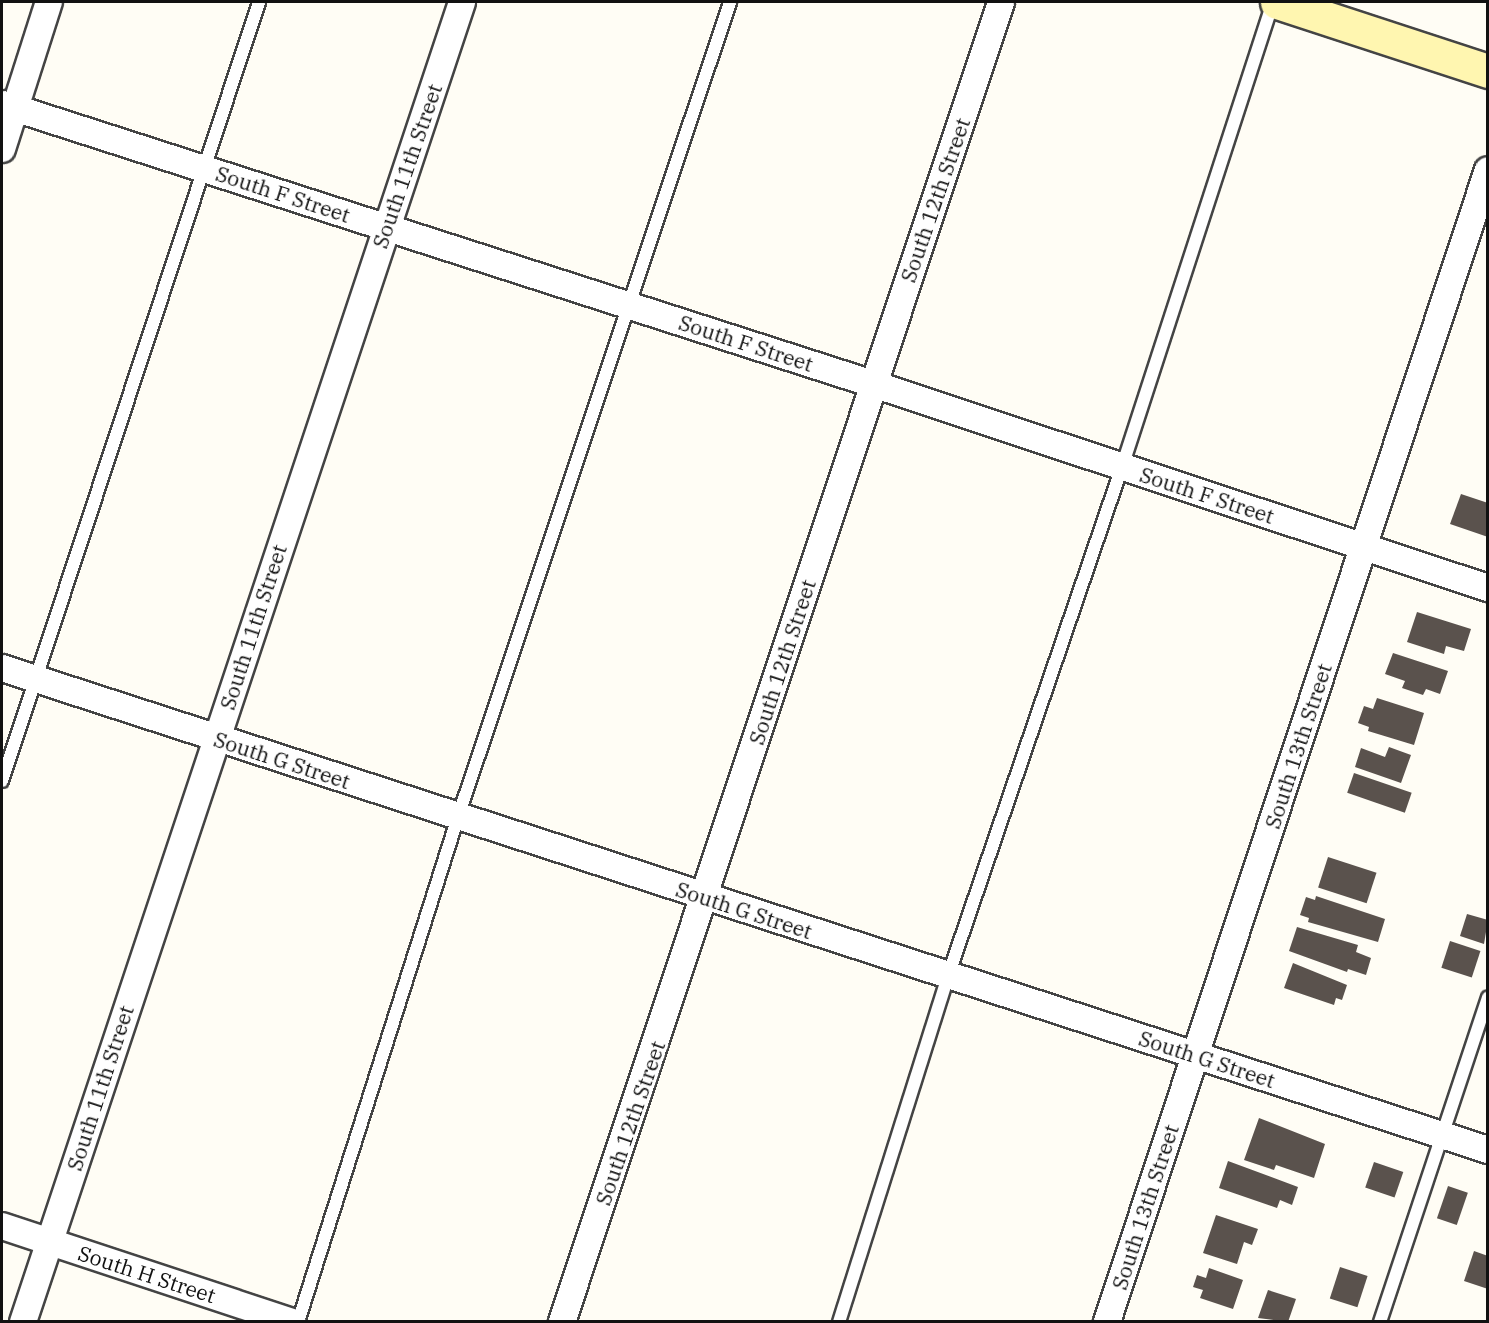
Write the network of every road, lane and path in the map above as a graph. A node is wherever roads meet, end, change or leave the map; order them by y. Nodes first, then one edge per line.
1 (49, 2) edge
2 (259, 2) edge
3 (462, 2) edge
4 (730, 2) edge
5 (1001, 2) edge
6 (1275, 2) edge
7 (1488, 71) edge
8 (8, 107) edge
9 (2, 148) edge
10 (203, 169) junction
11 (1488, 170) edge
12 (386, 227) junction
13 (629, 305) junction
14 (873, 384) junction
15 (1122, 467) junction
16 (1363, 547) junction
17 (1488, 588) edge
18 (2, 668) edge
19 (36, 679) junction
20 (216, 738) junction
21 (2, 781) edge
22 (458, 818) junction
23 (705, 898) junction
24 (948, 976) junction
25 (1488, 998) edge
26 (1196, 1055) junction
27 (1443, 1135) junction
28 (1488, 1150) edge
29 (2, 1226) edge
30 (49, 1242) junction
31 (23, 1322) edge
32 (293, 1322) edge
33 (298, 1322) edge
34 (562, 1322) edge
35 (839, 1322) edge
36 (1107, 1322) edge
37 (1380, 1322) edge

1 - 8 street
2 - 10 lane
3 - 12 street, South 11th Street
4 - 13 lane
5 - 14 street, South 12th Street
6 - 7 street
6 - 15 lane
8 - 9 street
8 - 10 street, South F Street
10 - 12 street, South F Street
10 - 19 lane
11 - 16 street, South 13th Street
12 - 13 street, South F Street
12 - 20 street, South 11th Street
13 - 14 street, South F Street
13 - 22 lane
14 - 15 street, South F Street
14 - 23 street, South 12th Street
15 - 16 street, South F Street
15 - 24 lane
16 - 17 street, South F Street
16 - 26 street, South 13th Street
18 - 19 street, South G Street
19 - 20 street, South G Street
19 - 21 lane
20 - 22 street, South G Street
20 - 30 street, South 11th Street
22 - 23 street, South G Street
22 - 33 lane
23 - 24 street, South G Street
23 - 34 street, South 12th Street
24 - 26 street, South G Street
24 - 35 lane
25 - 27 lane
26 - 27 street, South G Street
26 - 36 street, South 13th Street
27 - 28 street, South G Street
27 - 37 lane
29 - 30 street, South H Street
30 - 31 street, South 11th Street
30 - 32 street, South H Street

